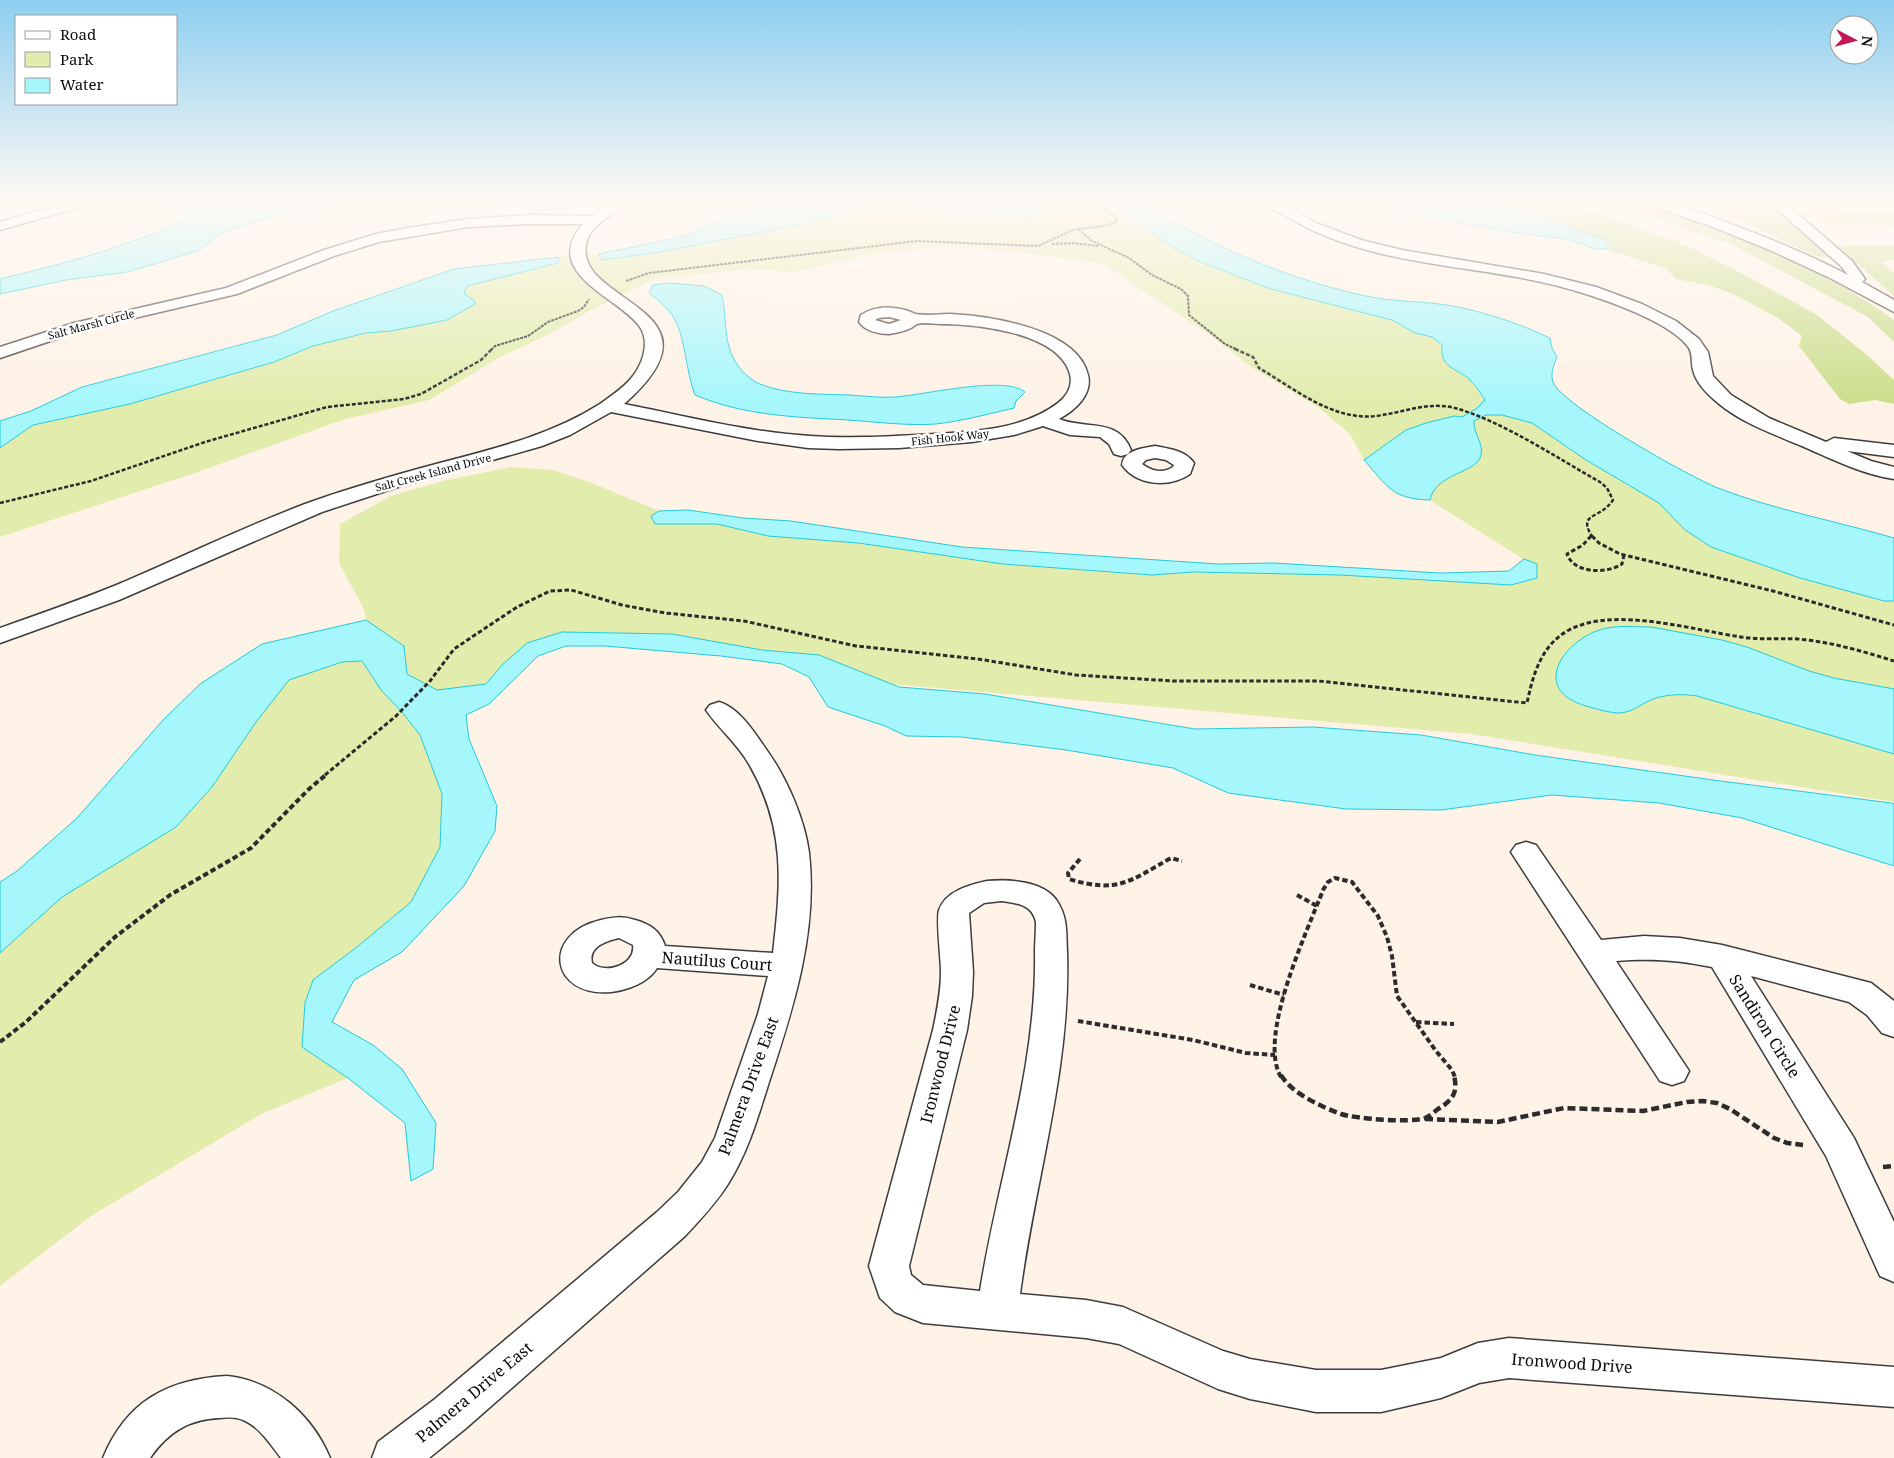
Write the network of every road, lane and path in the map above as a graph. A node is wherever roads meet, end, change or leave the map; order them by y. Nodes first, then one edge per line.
1 (288, 269) edge
2 (586, 269) edge
3 (682, 269) edge
4 (1144, 269) edge
5 (1481, 269) edge
6 (1826, 269) edge
7 (1851, 269) edge
8 (1854, 284) junction
9 (602, 289) junction
10 (1894, 308) edge
11 (910, 319) dead end
12 (0, 353) edge
13 (607, 406) junction
14 (1043, 419) junction
15 (1806, 440) junction
16 (1894, 451) edge
17 (1129, 453) dead end
18 (1894, 473) edge
19 (0, 503) edge
20 (1591, 536) junction
21 (1624, 555) junction
22 (1894, 625) edge
23 (0, 636) edge
24 (1894, 661) edge
25 (719, 710) dead end
26 (1526, 852) dead end
27 (1080, 859) dead end
28 (1182, 861) dead end
29 (1296, 896) dead end
30 (1317, 906) junction
31 (1594, 952) junction
32 (648, 956) dead end
33 (1722, 958) junction
34 (786, 966) junction
35 (1250, 985) dead end
36 (1284, 995) junction
37 (1050, 1018) junction
38 (1416, 1022) junction
39 (1454, 1024) dead end
40 (1894, 1024) edge
41 (0, 1042) edge
42 (1275, 1055) junction
43 (1672, 1071) dead end
44 (1425, 1118) junction
45 (1843, 1154) junction
46 (1894, 1166) edge
47 (1894, 1264) edge
48 (997, 1311) junction
49 (1894, 1387) edge
50 (125, 1458) edge
51 (308, 1458) edge
52 (394, 1458) edge

1 - 12 street, Salt Marsh Circle
2 - 9 street, Salt Creek Island Drive
3 - 9 path
4 - 20 path
5 - 15 street
6 - 8 street
7 - 8 street
8 - 10 street
9 - 13 street, Salt Creek Island Drive
9 - 19 path
11 - 14 street, Fish Hook Way
13 - 14 street, Fish Hook Way
13 - 23 street, Salt Creek Island Drive
14 - 17 street
15 - 16 street
15 - 18 street
20 - 21 path
20 - 21 path
21 - 22 path
24 - 41 path
25 - 34 street, Palmera Drive East
26 - 31 street
27 - 28 path
29 - 30 path
30 - 36 path
30 - 38 path
31 - 33 street
31 - 43 street
32 - 34 street, Nautilus Court
33 - 40 street, Sandiron Circle
33 - 45 street, Sandiron Circle
34 - 52 street, Palmera Drive East
35 - 36 path
36 - 42 path
37 - 42 path
37 - 48 street, Ironwood Drive
37 - 48 street, Ironwood Drive
38 - 39 path
38 - 44 path
42 - 44 path
44 - 45 path
45 - 46 path
45 - 47 street, Sandiron Circle
48 - 49 lane, Ironwood Drive
50 - 51 street

